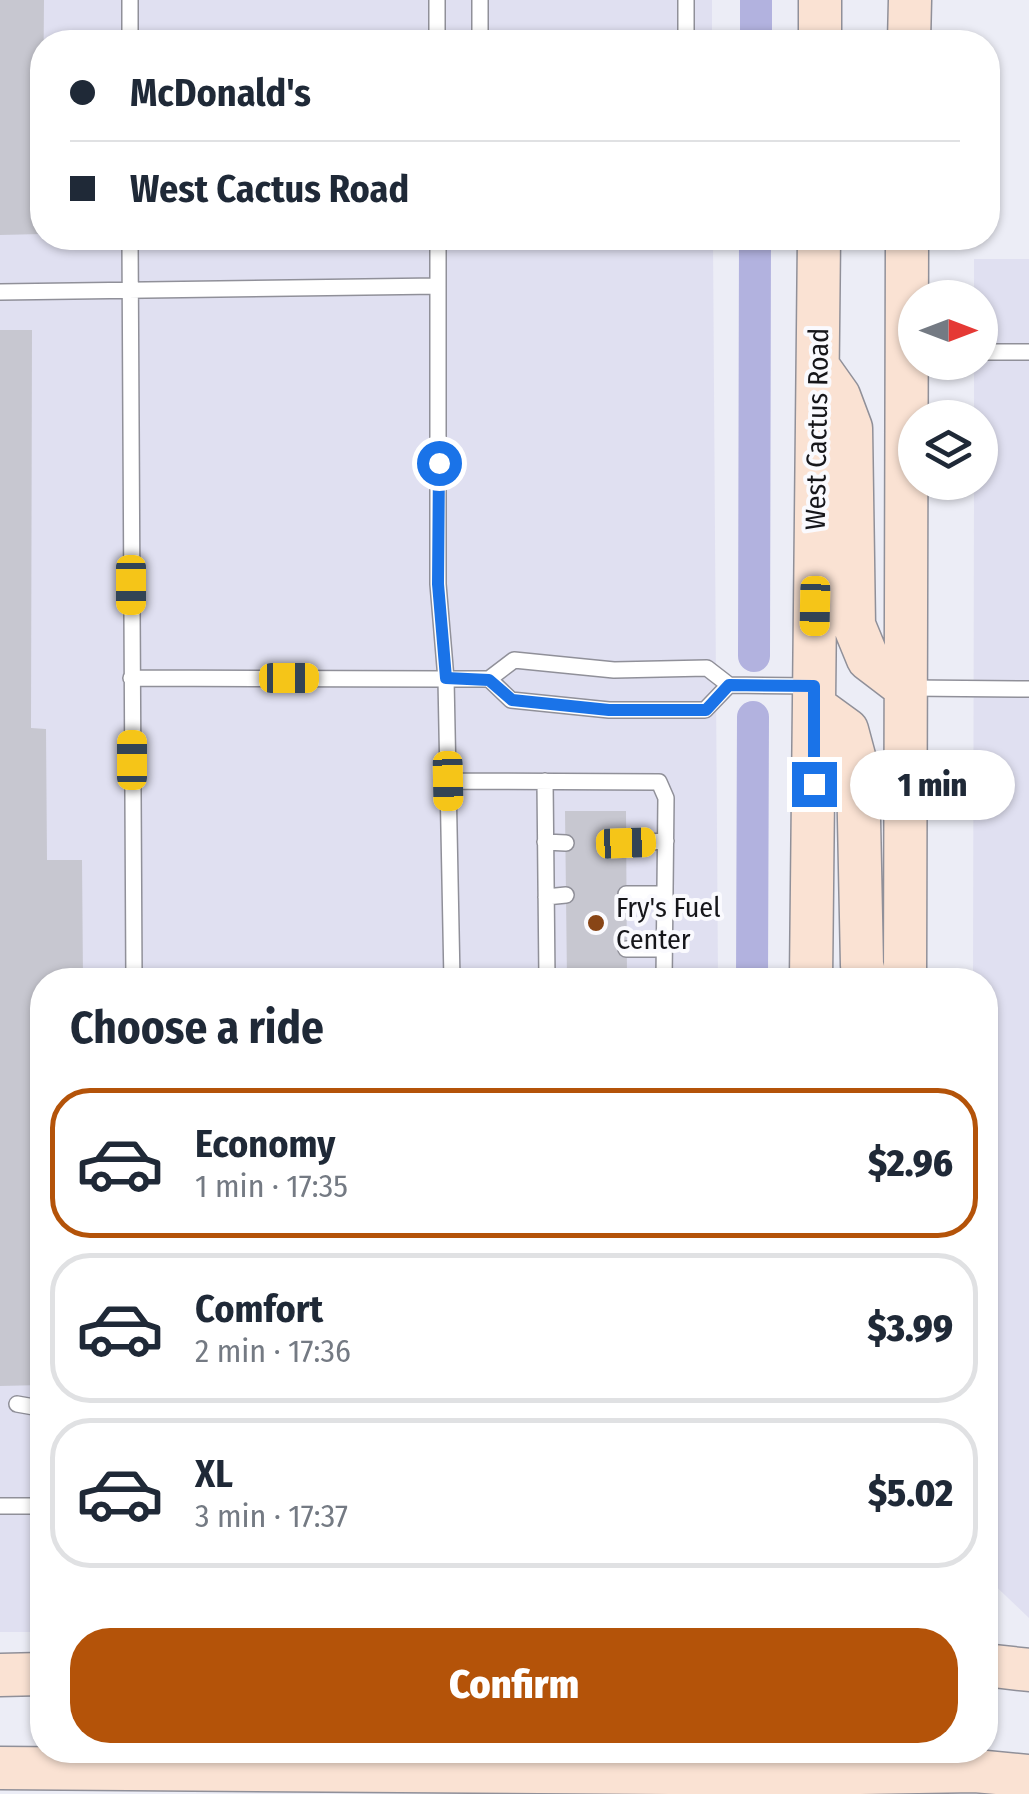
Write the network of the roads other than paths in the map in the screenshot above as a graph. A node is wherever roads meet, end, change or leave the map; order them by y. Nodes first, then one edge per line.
1 (130, 0) edge
2 (437, 0) edge
3 (480, 0) edge
4 (686, 0) edge
5 (820, 0) edge
6 (910, 0) edge
7 (130, 30) edge
8 (438, 30) edge
9 (480, 30) edge
10 (686, 30) edge
11 (820, 30) edge
12 (909, 30) edge
13 (130, 250) edge
14 (438, 250) edge
15 (819, 250) edge
16 (907, 250) edge
17 (908, 280) edge
18 (438, 286) junction
19 (0, 292) edge
20 (131, 292) junction
21 (998, 352) edge
22 (1029, 352) edge
23 (818, 367) junction
24 (910, 380) edge
25 (131, 678) junction
26 (446, 678) junction
27 (489, 680) junction
28 (729, 685) junction
29 (906, 688) junction
30 (1029, 689) edge
31 (814, 696) junction
32 (448, 781) junction
33 (545, 781) junction
34 (666, 841) junction
35 (545, 842) junction
36 (566, 843) dead end
37 (626, 843) dead end
38 (626, 894) dead end
39 (665, 894) junction
40 (566, 895) dead end
41 (546, 896) junction
42 (626, 949) dead end
43 (665, 949) junction
44 (546, 950) junction
45 (566, 950) dead end
46 (134, 968) edge
47 (452, 968) edge
48 (546, 968) edge
49 (664, 968) edge
50 (812, 968) edge
51 (863, 968) edge
52 (905, 968) edge
53 (16, 1404) dead end
54 (30, 1406) edge
55 (0, 1506) edge
56 (30, 1506) edge
57 (998, 1666) edge
58 (1029, 1670) edge
59 (30, 1674) edge
60 (0, 1675) edge
61 (0, 1768) edge
62 (898, 1772) edge
63 (803, 1773) edge
64 (1029, 1776) edge

1 - 7 lane
2 - 8 lane
3 - 9 lane
4 - 10 lane
5 - 11 main road
6 - 12 main road
13 - 20 lane
14 - 18 lane
15 - 23 main road, West Cactus Road
16 - 17 main road
18 - 20 lane
18 - 26 lane
19 - 20 lane
20 - 25 lane
21 - 22 lane
23 - 29 main road
23 - 31 main road, West Cactus Road
24 - 29 main road
25 - 26 lane
25 - 46 lane
26 - 27 lane
26 - 32 lane
27 - 28 lane
27 - 28 lane
28 - 31 lane
29 - 30 lane
29 - 52 main road
31 - 50 main road, West Cactus Road
31 - 51 main road
32 - 33 lane
32 - 47 lane
33 - 34 lane
33 - 35 lane
34 - 37 lane
34 - 39 lane
35 - 36 lane
35 - 41 lane
38 - 39 lane
39 - 43 lane
40 - 41 lane
41 - 44 lane
42 - 43 lane
43 - 49 lane
44 - 45 lane
44 - 48 lane
53 - 54 lane
55 - 56 lane
57 - 58 main road
59 - 60 main road
61 - 63 main road
62 - 63 main road
62 - 64 main road

